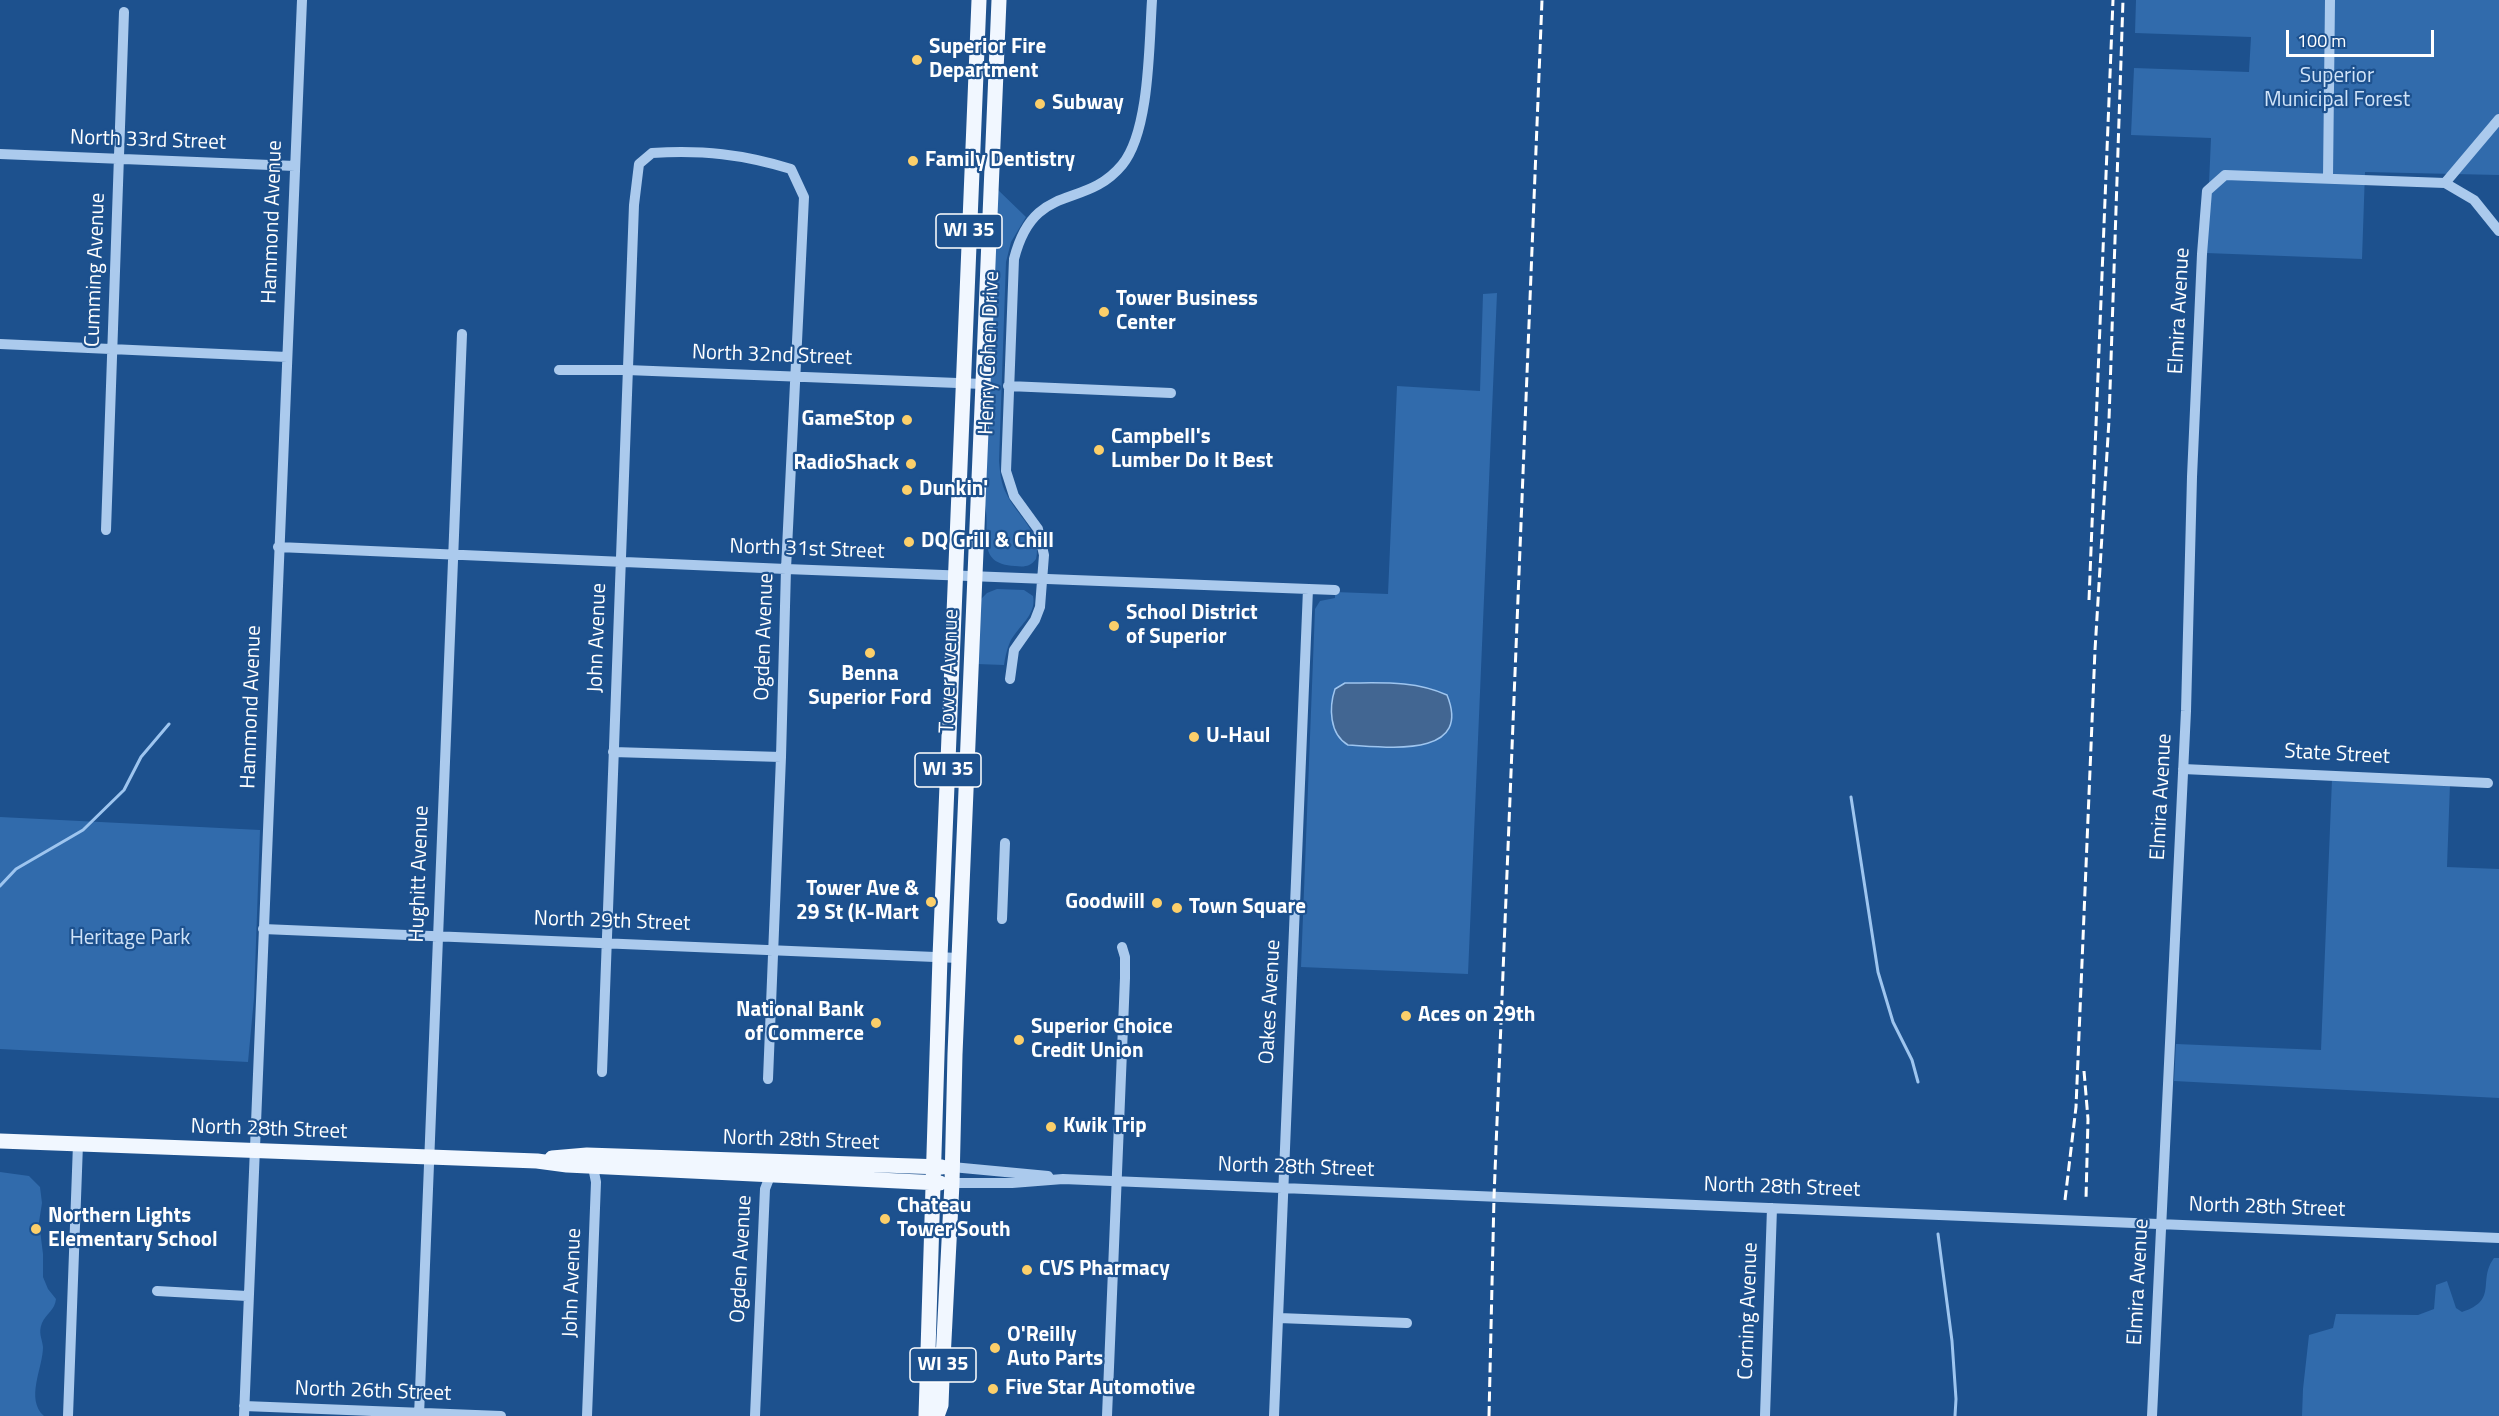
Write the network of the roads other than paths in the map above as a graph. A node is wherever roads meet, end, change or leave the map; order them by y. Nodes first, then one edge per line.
1 (302, 0) edge
2 (979, 0) edge
3 (999, 0) edge
4 (1152, 0) edge
5 (2330, 0) edge
6 (124, 12) dead end
7 (2499, 119) edge
8 (0, 154) edge
9 (119, 159) junction
10 (295, 166) junction
11 (2328, 177) junction
12 (2445, 183) junction
13 (634, 205) joint
14 (2499, 231) edge
15 (462, 334) dead end
16 (0, 345) edge
17 (114, 349) junction
18 (287, 357) junction
19 (559, 370) dead end
20 (627, 370) junction
21 (796, 376) junction
22 (963, 383) junction
23 (983, 384) junction
24 (1008, 386) junction
25 (1171, 393) dead end
26 (106, 530) dead end
27 (278, 547) junction
28 (453, 554) junction
29 (621, 562) junction
30 (786, 570) junction
31 (956, 575) junction
32 (975, 576) junction
33 (1043, 579) junction
34 (1308, 589) junction
35 (1335, 590) dead end
36 (1010, 679) dead end
37 (613, 752) junction
38 (781, 757) junction
39 (2183, 769) junction
40 (2488, 783) dead end
41 (1005, 843) dead end
42 (1002, 919) dead end
43 (263, 929) junction
44 (437, 935) junction
45 (605, 941) junction
46 (1122, 947) dead end
47 (774, 948) junction
48 (940, 957) junction
49 (959, 958) junction
50 (602, 1072) dead end
51 (768, 1079) dead end
52 (0, 1141) edge
53 (78, 1144) junction
54 (253, 1150) junction
55 (428, 1156) junction
56 (591, 1161) junction
57 (837, 1165) junction
58 (952, 1167) junction
59 (932, 1174) junction
60 (770, 1176) junction
61 (1063, 1179) junction
62 (1117, 1181) junction
63 (952, 1183) junction
64 (1284, 1188) junction
65 (1772, 1208) junction
66 (2161, 1225) junction
67 (2499, 1238) edge
68 (157, 1291) dead end
69 (247, 1296) junction
70 (1279, 1318) junction
71 (1407, 1323) dead end
72 (244, 1411) edge
73 (419, 1414) edge
74 (68, 1416) edge
75 (501, 1416) edge
76 (587, 1416) edge
77 (755, 1416) edge
78 (926, 1416) edge
79 (937, 1416) edge
80 (1107, 1416) edge
81 (1274, 1416) edge
82 (1765, 1416) edge
83 (2152, 1416) edge

1 - 10 street, Hammond Avenue
2 - 22 main road, Tower Avenue / WI 35
3 - 23 main road, Tower Avenue / WI 35
4 - 24 street, Henry Cohen Drive
5 - 11 street
6 - 9 street, Cumming Avenue
7 - 12 street
8 - 9 street, North 33rd Street
9 - 10 street, North 33rd Street
9 - 17 street, Cumming Avenue
10 - 18 street, Hammond Avenue
11 - 12 street
11 - 39 street, Elmira Avenue
12 - 14 street
13 - 20 street, John Avenue
13 - 21 street, Ogden Avenue
15 - 28 street, Hughitt Avenue
16 - 17 street
17 - 18 street
17 - 26 street, Cumming Avenue
18 - 27 street, Hammond Avenue
19 - 20 street, North 32nd Street
20 - 21 street, North 32nd Street
20 - 29 street, John Avenue
21 - 22 street, North 32nd Street
21 - 30 street, Ogden Avenue
22 - 23 street, North 32nd Street
22 - 31 main road, Tower Avenue / WI 35
23 - 32 main road, Tower Avenue / WI 35
24 - 25 street
24 - 33 street, Henry Cohen Drive
27 - 28 street, North 31st Street
27 - 43 street, Hammond Avenue
28 - 29 street, North 31st Street
28 - 44 street, Hughitt Avenue
29 - 30 street, North 31st Street
29 - 37 street, John Avenue
30 - 31 street, North 31st Street
30 - 38 street, Ogden Avenue
31 - 32 street, North 31st Street
31 - 48 main road, Tower Avenue / WI 35
32 - 33 street, North 31st Street
32 - 49 main road, Tower Avenue / WI 35
33 - 34 street, North 31st Street
33 - 36 street, Henry Cohen Drive
34 - 35 street, North 31st Street
34 - 64 street, Oakes Avenue
37 - 38 street
37 - 45 street, John Avenue
38 - 47 street, Ogden Avenue
39 - 40 street, State Street
39 - 66 street, Elmira Avenue
41 - 42 street
43 - 44 street, North 29th Street
43 - 54 street, Hammond Avenue
44 - 45 street, North 29th Street
44 - 55 street, Hughitt Avenue
45 - 47 street, North 29th Street
45 - 50 street, John Avenue
46 - 62 street
47 - 48 street, North 29th Street
47 - 51 street, Ogden Avenue
48 - 49 street, North 29th Street
48 - 59 main road, Tower Avenue / WI 35
49 - 58 main road, Tower Avenue / WI 35
52 - 53 main road, North 28th Street
53 - 54 main road, North 28th Street
53 - 74 street
54 - 55 main road, North 28th Street
54 - 69 street, Hammond Avenue
55 - 56 main road, North 28th Street
55 - 73 street, Hughitt Avenue
56 - 57 main road, North 28th Street
56 - 60 main road, North 28th Street
56 - 76 street, John Avenue
57 - 59 main road, North 28th Street
57 - 60 street, Ogden Avenue
58 - 59 main road, North 28th Street
58 - 61 street, North 28th Street
58 - 63 main road, Tower Avenue / WI 35
59 - 60 main road, North 28th Street
59 - 63 main road, North 28th Street
59 - 78 main road, Tower Avenue / WI 35
60 - 77 street, Ogden Avenue
61 - 62 street, North 28th Street
61 - 63 street, North 28th Street
62 - 64 street, North 28th Street
62 - 80 street
63 - 79 main road, Tower Avenue / WI 35
64 - 65 street, North 28th Street
64 - 70 street, Oakes Avenue
65 - 66 street, North 28th Street
65 - 82 street, Corning Avenue
66 - 67 street, North 28th Street
66 - 83 street, Elmira Avenue
68 - 69 street
69 - 72 street, Hammond Avenue
70 - 71 street
70 - 81 street, Oakes Avenue
72 - 73 street, North 26th Street
73 - 75 street, North 26th Street

